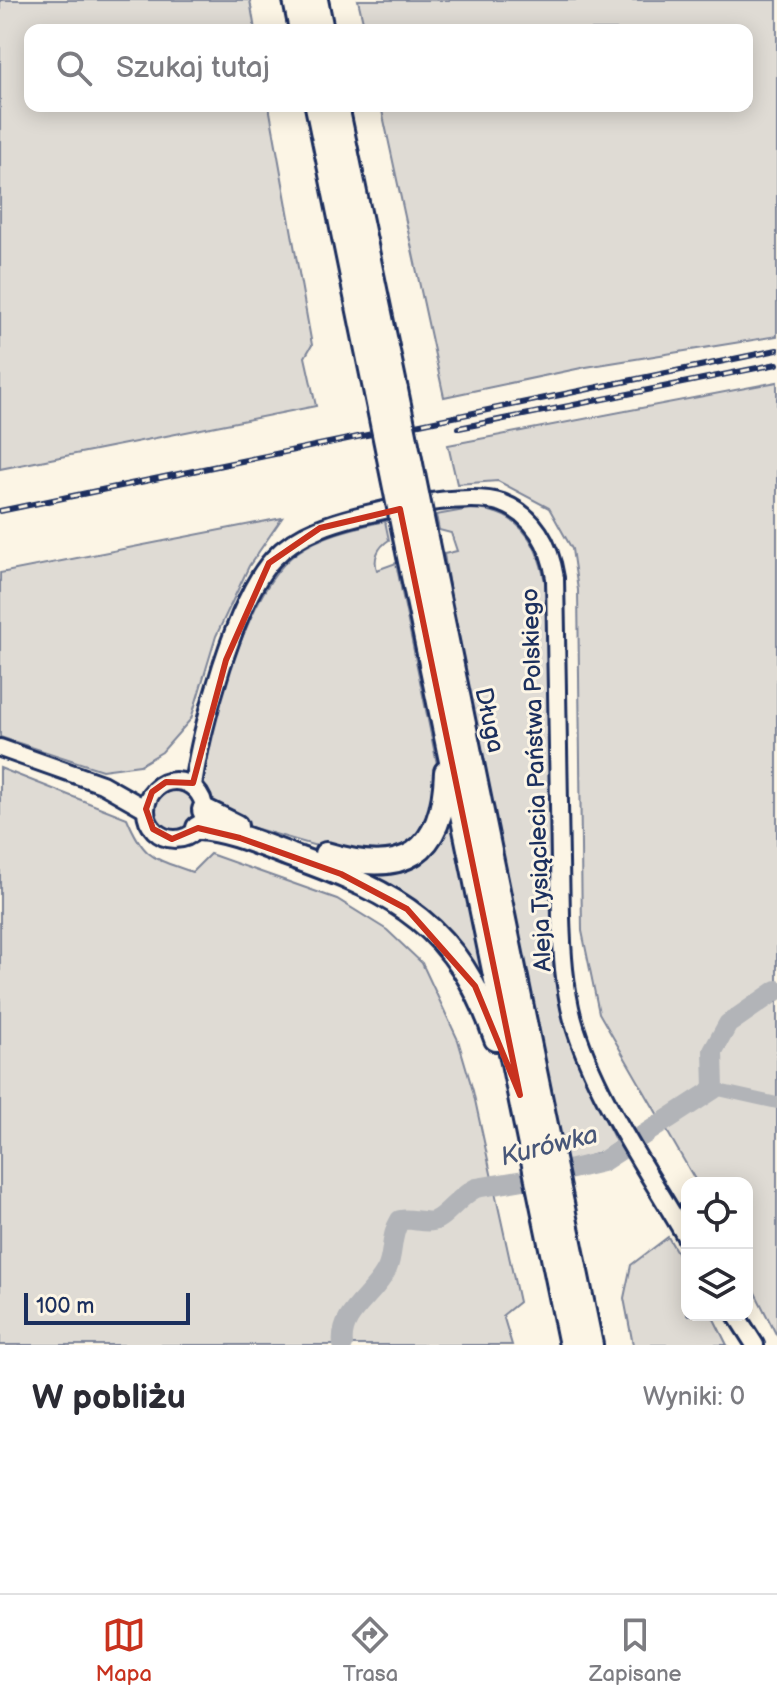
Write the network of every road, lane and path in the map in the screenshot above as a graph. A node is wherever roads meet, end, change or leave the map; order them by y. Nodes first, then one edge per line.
1 (295, 0) edge
2 (316, 0) edge
3 (300, 24) edge
4 (321, 24) edge
5 (318, 112) edge
6 (338, 112) edge
7 (386, 392) junction
8 (417, 545) junction
9 (202, 731) junction
10 (447, 743) junction
11 (0, 748) edge
12 (175, 780) junction
13 (193, 786) junction
14 (149, 801) junction
15 (201, 819) junction
16 (520, 1095) junction
17 (542, 1156) junction
18 (551, 1196) junction
19 (681, 1228) edge
20 (736, 1321) edge
21 (737, 1321) edge
22 (571, 1345) edge
23 (591, 1345) edge
24 (746, 1345) edge
25 (755, 1345) edge

1 - 3 highway
2 - 4 highway
5 - 7 highway, Długa
6 - 7 highway, Długa
7 - 8 highway, Długa, bridge
8 - 10 highway, Długa
8 - 17 highway, Długa
9 - 12 street, Aleja Tysiąclecia Państwa Polskiego
9 - 13 street, Aleja Tysiąclecia Państwa Polskiego
9 - 19 street, Aleja Tysiąclecia Państwa Polskiego
10 - 15 highway
10 - 16 highway
11 - 14 street
12 - 13 street
12 - 14 street
13 - 15 street
14 - 15 street
15 - 16 highway
16 - 17 highway
17 - 18 highway
18 - 22 highway
18 - 23 highway
20 - 24 street
21 - 25 street

